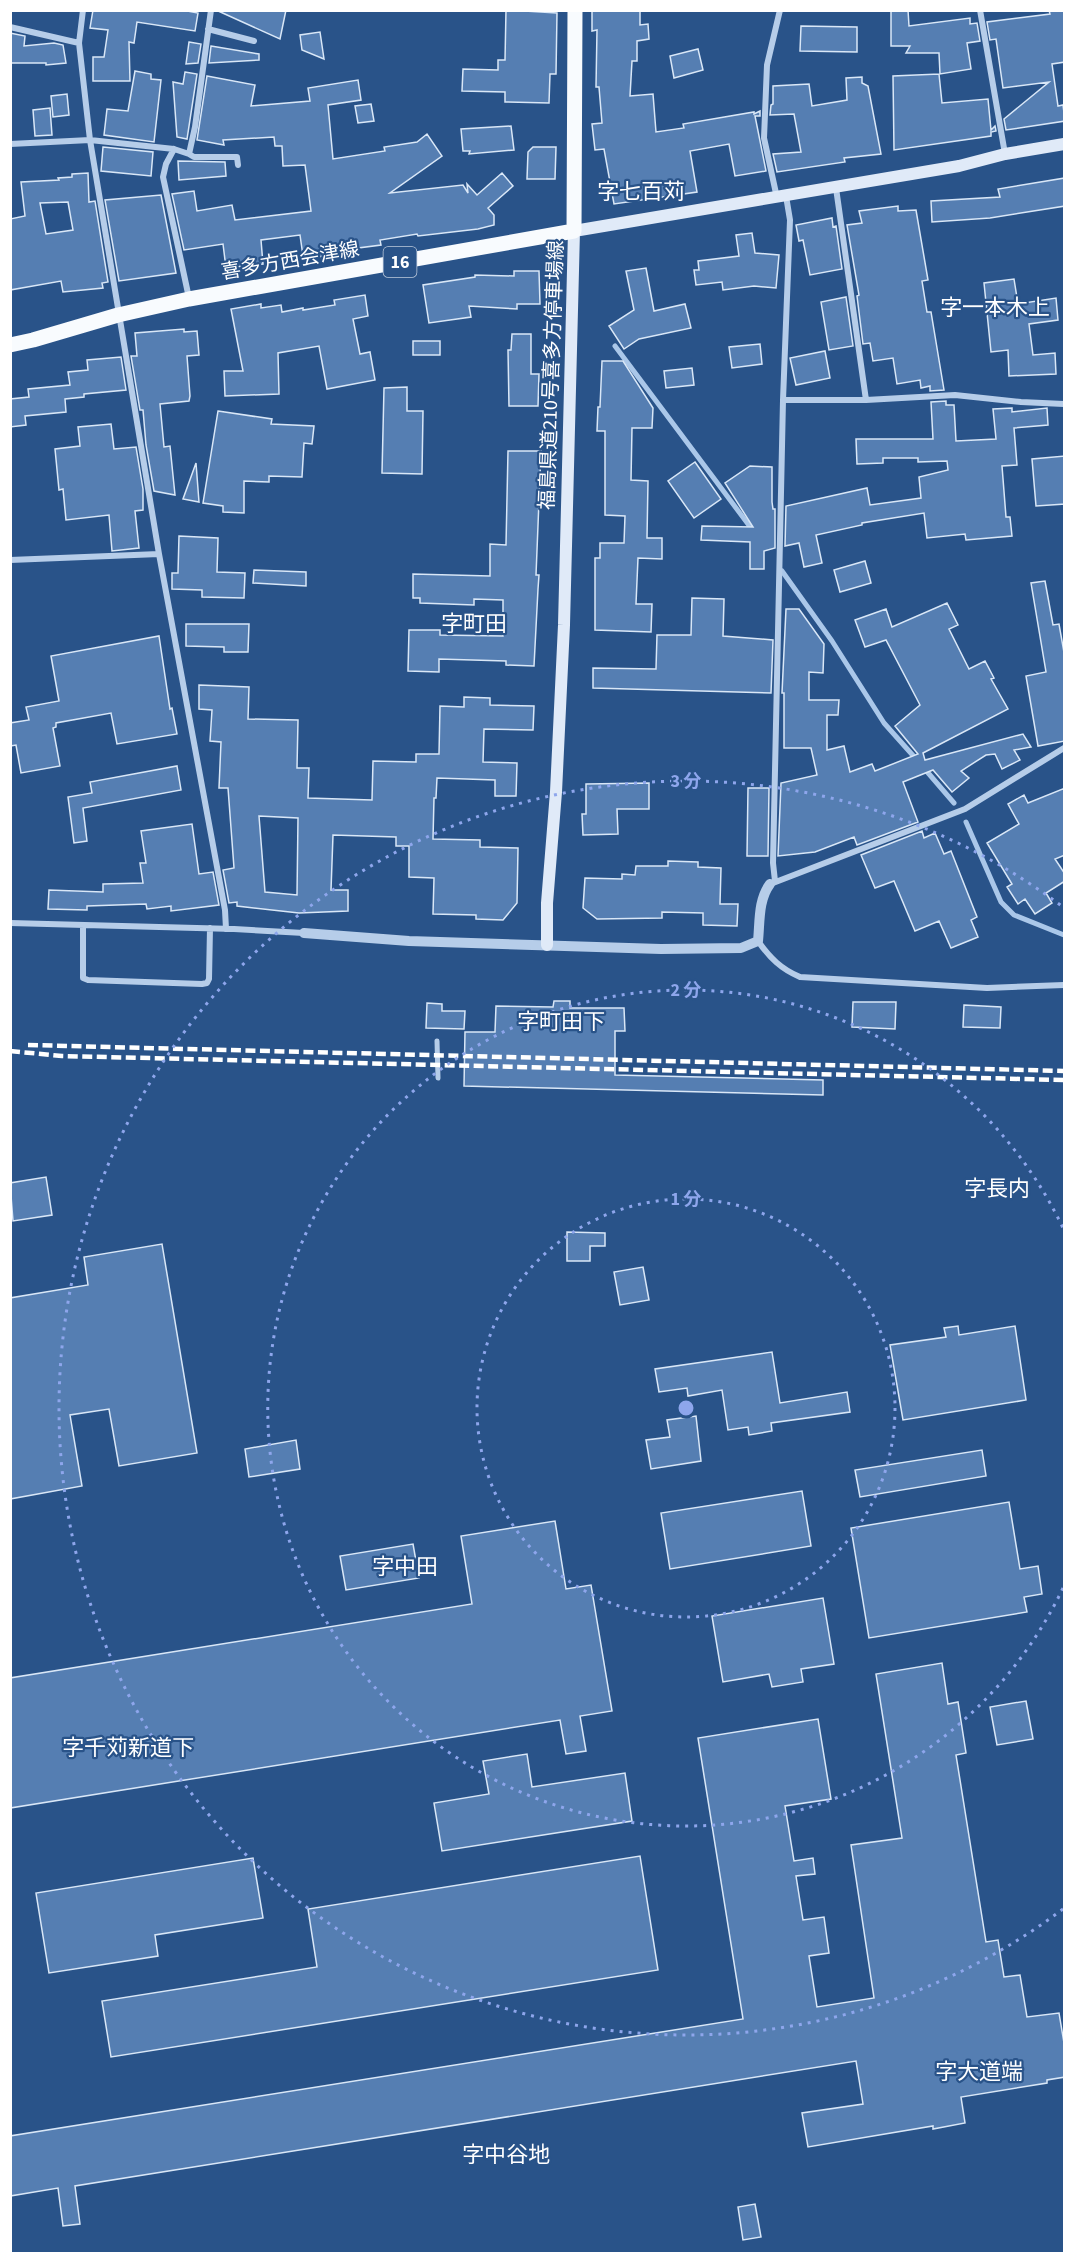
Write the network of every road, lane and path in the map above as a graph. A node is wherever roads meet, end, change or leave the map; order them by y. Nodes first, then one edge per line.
1 (83, 10) edge
2 (211, 10) edge
3 (575, 10) edge
4 (780, 10) edge
5 (980, 10) edge
6 (10, 27) edge
7 (208, 29) junction
8 (254, 40) dead end
9 (79, 43) junction
10 (90, 140) junction
11 (10, 144) edge
12 (1065, 144) edge
13 (174, 149) junction
14 (189, 154) junction
15 (1005, 154) junction
16 (238, 165) dead end
17 (836, 188) junction
18 (781, 197) junction
19 (574, 231) junction
20 (189, 299) junction
21 (118, 315) junction
22 (10, 345) edge
23 (783, 400) junction
24 (866, 400) junction
25 (1065, 404) edge
26 (159, 554) junction
27 (10, 560) edge
28 (1065, 747) edge
29 (772, 883) junction
30 (10, 923) edge
31 (83, 926) junction
32 (210, 928) junction
33 (226, 929) junction
34 (304, 933) joint
35 (758, 941) junction
36 (547, 945) junction
37 (1065, 986) edge
38 (437, 1041) dead end
39 (438, 1078) dead end

1 - 9 street
2 - 7 street
3 - 19 main road
4 - 18 street
5 - 15 street
6 - 9 street
7 - 8 street
7 - 14 street
9 - 10 street
10 - 11 street
10 - 13 street
10 - 21 street
12 - 15 main road, 福島県道210号喜多方停車場線
13 - 14 street
13 - 20 street
14 - 16 street
15 - 17 main road, 福島県道210号喜多方停車場線
17 - 18 main road, 福島県道210号喜多方停車場線
17 - 24 street
18 - 19 main road, 福島県道210号喜多方停車場線
18 - 23 street
19 - 20 main road, 喜多方西会津線 / 16
19 - 36 main road, 福島県道210号喜多方停車場線
20 - 21 main road, 喜多方西会津線 / 16
21 - 22 main road, 喜多方西会津線 / 16
21 - 26 street
23 - 24 street
23 - 29 street
24 - 25 street
26 - 27 street
26 - 33 street
28 - 29 street
29 - 35 street
30 - 31 street
31 - 32 street
31 - 32 street
32 - 33 street
33 - 34 street
34 - 36 street
35 - 36 street
35 - 37 street
38 - 39 street

